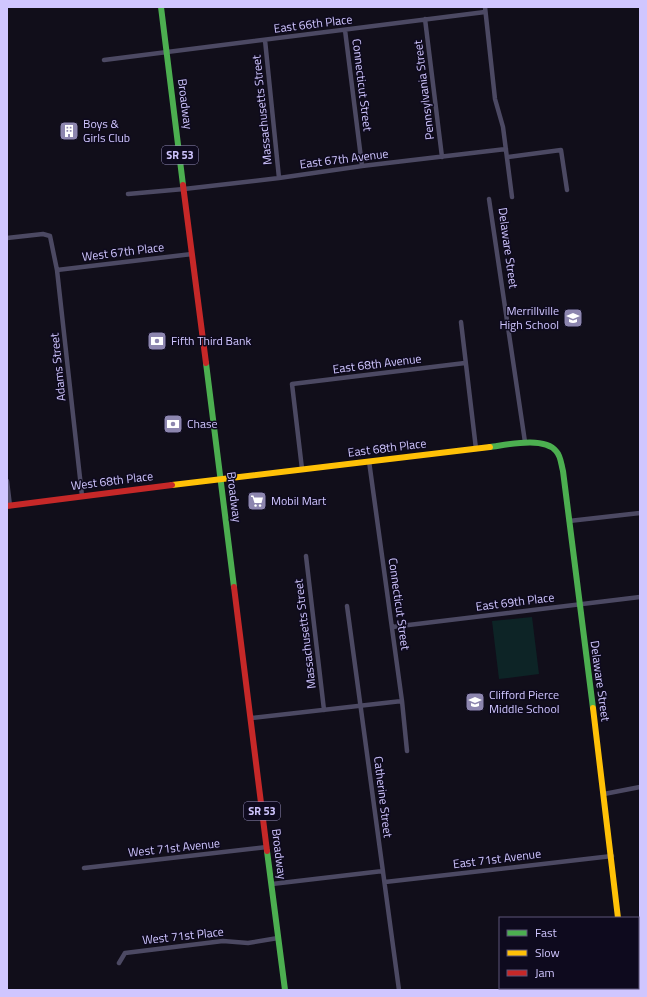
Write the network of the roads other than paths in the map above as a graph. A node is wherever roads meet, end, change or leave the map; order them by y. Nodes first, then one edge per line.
1 (161, 7) edge
2 (485, 9) edge
3 (425, 20) junction
4 (345, 30) junction
5 (265, 40) junction
6 (167, 52) junction
7 (104, 60) dead end
8 (506, 149) junction
9 (442, 157) junction
10 (508, 157) junction
11 (362, 166) junction
12 (279, 178) junction
13 (184, 189) junction
14 (566, 190) dead end
15 (128, 194) dead end
16 (512, 197) dead end
17 (490, 199) dead end
18 (7, 238) edge
19 (192, 254) junction
20 (57, 270) junction
21 (461, 322) dead end
22 (465, 363) junction
23 (525, 442) junction
24 (476, 449) junction
25 (555, 449) joint
26 (369, 461) junction
27 (302, 469) junction
28 (7, 480) edge
29 (221, 480) junction
30 (82, 496) junction
31 (9, 506) edge
32 (640, 514) edge
33 (569, 521) junction
34 (306, 556) dead end
35 (640, 597) edge
36 (579, 604) junction
37 (347, 606) dead end
38 (392, 627) junction
39 (402, 701) junction
40 (361, 705) junction
41 (324, 710) junction
42 (251, 718) junction
43 (407, 751) dead end
44 (640, 787) edge
45 (604, 794) junction
46 (267, 847) junction
47 (612, 856) junction
48 (84, 868) dead end
49 (383, 872) junction
50 (384, 882) junction
51 (272, 884) junction
52 (618, 917) edge
53 (278, 938) junction
54 (119, 963) dead end
55 (285, 990) edge
56 (399, 990) edge

1 - 6 street, Broadway / SR 53
2 - 3 street, East 66th Place
2 - 8 street, Delaware Street
3 - 4 street, East 66th Place
3 - 9 street, Pennsylvania Street
4 - 5 street, East 66th Place
4 - 11 street, Connecticut Street
5 - 6 street, East 66th Place
5 - 12 street, Massachusetts Street
6 - 7 street, East 66th Place
6 - 13 street, Broadway / SR 53
8 - 9 street, East 67th Avenue
8 - 10 street, Delaware Street
9 - 11 street, East 67th Avenue
10 - 14 street
10 - 16 street, Delaware Street
11 - 12 street, East 67th Avenue
12 - 13 street, East 67th Avenue
13 - 15 street, East 67th Avenue
13 - 19 street, Broadway / SR 53
17 - 23 street, Delaware Street
18 - 20 street, Adams Street
19 - 20 street, West 67th Place
19 - 29 street, Broadway / SR 53
20 - 30 street, Adams Street
21 - 22 street
22 - 24 street
22 - 27 street, East 68th Avenue
23 - 24 street, East 68th Place
23 - 25 street, East 68th Place
24 - 26 street, East 68th Place
25 - 33 street, Delaware Street
26 - 27 street, East 68th Place
26 - 38 street, Connecticut Street
27 - 29 street, East 68th Place
28 - 31 street
29 - 30 street, West 68th Place
29 - 42 street, Broadway / SR 53
30 - 31 street, West 68th Place
32 - 33 street
33 - 36 street, Delaware Street
34 - 41 street, Massachusetts Street
35 - 36 street, East 69th Place
36 - 38 street, East 69th Place
36 - 45 street, Delaware Street
37 - 40 street, Catherine Street
38 - 39 street, Connecticut Street
39 - 40 street
39 - 43 street, Connecticut Street
40 - 41 street
40 - 49 street, Catherine Street
41 - 42 street
42 - 46 street, Broadway / SR 53
44 - 45 street
45 - 47 street, Delaware Street
46 - 48 street, West 71st Avenue
46 - 51 street, Broadway / SR 53
47 - 50 street, East 71st Avenue
47 - 52 street, Delaware Street
49 - 50 street, Catherine Street
49 - 51 street
50 - 56 street, Catherine Street
51 - 53 street, Broadway / SR 53
53 - 54 street, West 71st Place
53 - 55 street, Broadway / SR 53

